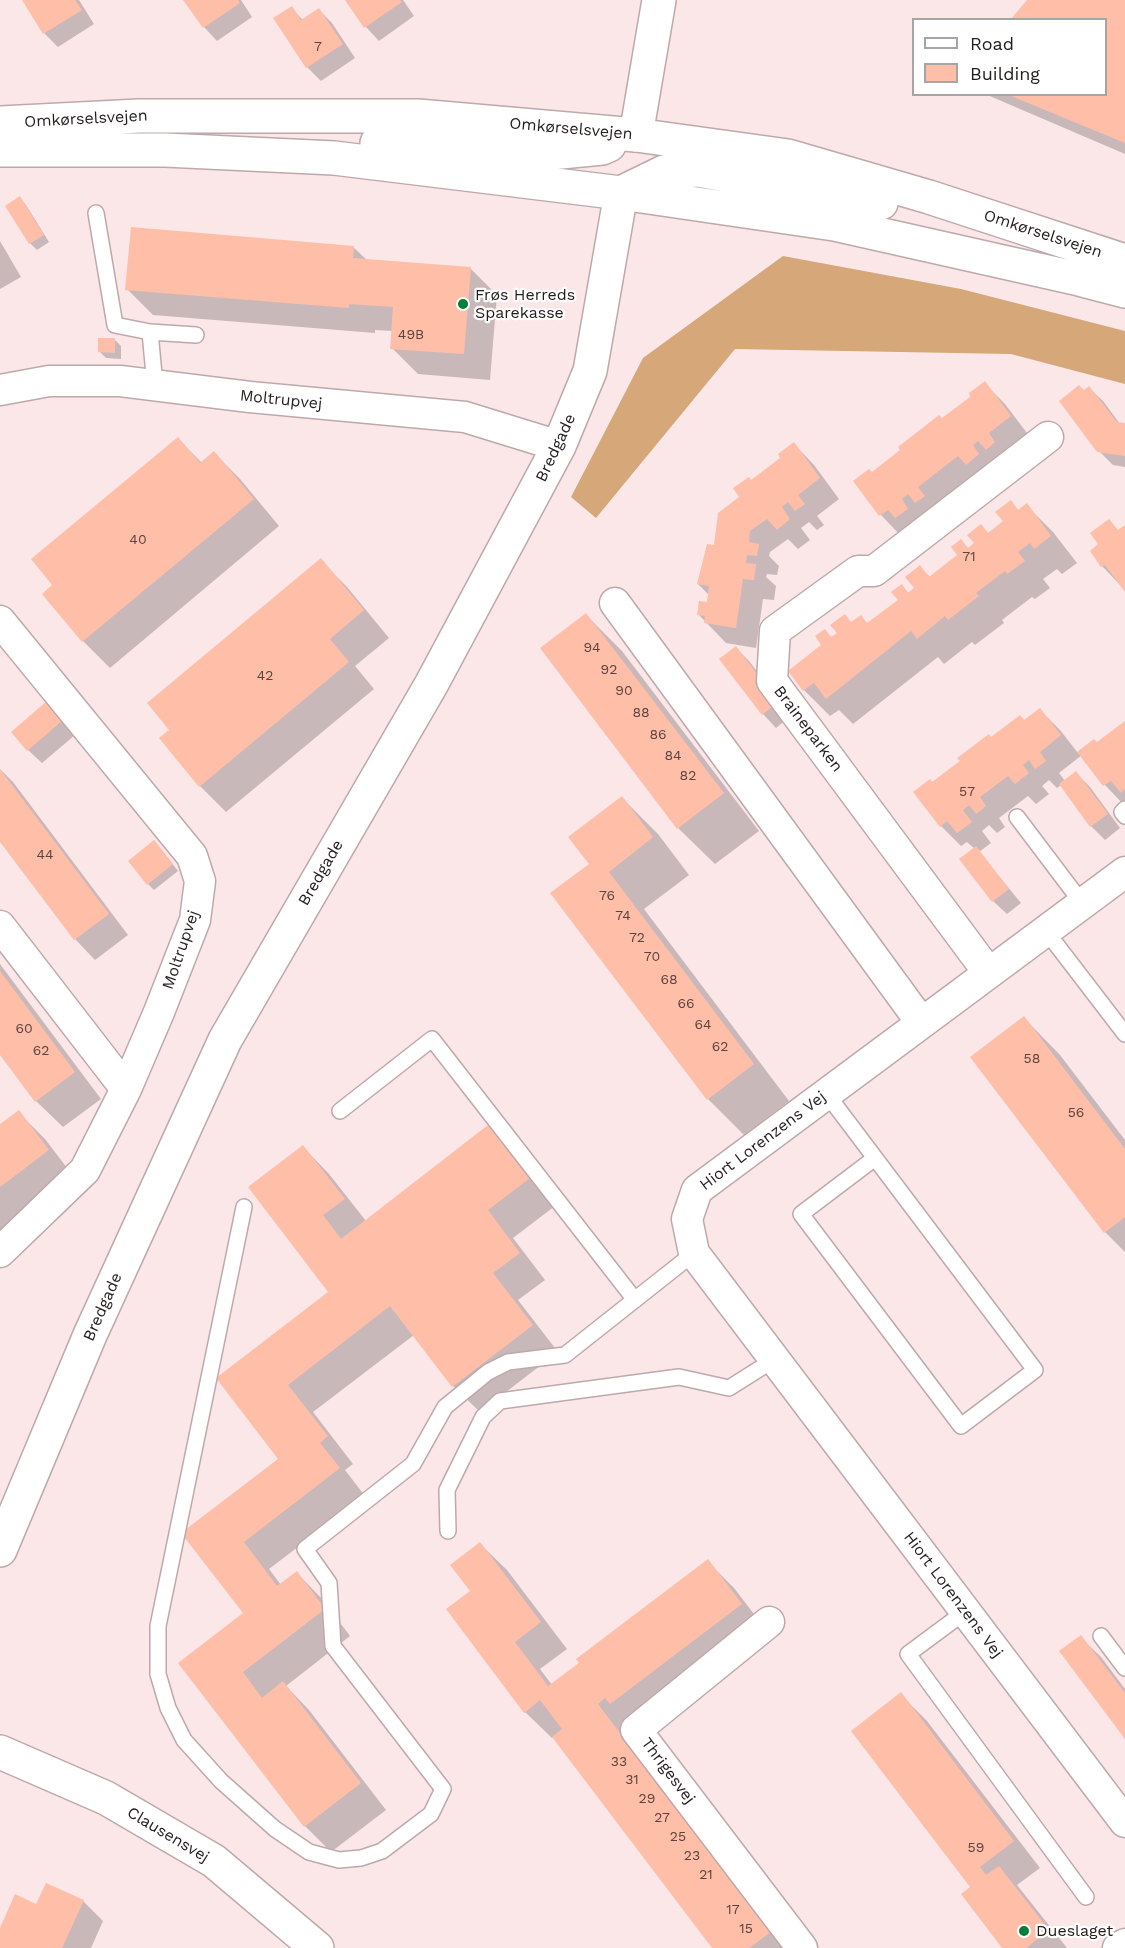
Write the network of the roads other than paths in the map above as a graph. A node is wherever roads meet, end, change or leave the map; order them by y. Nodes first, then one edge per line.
1 (658, 0) edge
2 (0, 123) edge
3 (636, 135) junction
4 (0, 150) edge
5 (257, 154) junction
6 (621, 193) junction
7 (952, 205) junction
8 (96, 213) dead end
9 (1125, 261) edge
10 (1125, 291) edge
11 (150, 332) junction
12 (196, 335) dead end
13 (155, 385) junction
14 (0, 390) edge
15 (1048, 437) dead end
16 (559, 446) junction
17 (615, 603) dead end
18 (0, 621) edge
19 (1125, 809) edge
20 (1125, 816) edge
21 (1017, 817) dead end
22 (1125, 872) edge
23 (1082, 903) junction
24 (0, 926) edge
25 (1046, 931) junction
26 (988, 972) junction
27 (921, 1022) junction
28 (1125, 1034) edge
29 (126, 1089) junction
30 (826, 1093) junction
31 (340, 1111) dead end
32 (875, 1158) junction
33 (244, 1207) dead end
34 (0, 1252) edge
35 (694, 1253) junction
36 (635, 1300) junction
37 (775, 1359) junction
38 (448, 1531) dead end
39 (0, 1550) edge
40 (966, 1611) junction
41 (769, 1622) dead end
42 (1101, 1636) dead end
43 (1125, 1668) edge
44 (0, 1752) edge
45 (1125, 1822) edge
46 (1086, 1897) dead end
47 (1125, 1944) edge
48 (317, 1948) edge
49 (802, 1948) edge
50 (1118, 1948) edge

1 - 3 main road, Bredgade
2 - 3 main road, Omkørselsvejen
3 - 5 main road
3 - 6 main road, Bredgade
3 - 7 main road, Omkørselsvejen
4 - 5 main road, Omkørselsvejen
5 - 6 main road, Omkørselsvejen
6 - 7 main road
6 - 10 main road, Omkørselsvejen
6 - 16 main road, Bredgade
7 - 9 main road, Omkørselsvejen
8 - 11 lane
11 - 12 lane
11 - 13 lane
13 - 14 street, Moltrupvej
13 - 16 street, Moltrupvej
15 - 26 street, Braineparken
16 - 39 main road, Bredgade
17 - 27 street
18 - 29 street, Moltrupvej
19 - 20 lane
21 - 23 lane
22 - 23 street
23 - 25 street
24 - 29 street
25 - 26 street
25 - 28 lane
26 - 27 street
27 - 30 street, Hiort Lorenzens Vej
29 - 34 street, Moltrupvej
30 - 32 lane
30 - 35 street, Hiort Lorenzens Vej
31 - 36 lane
32 - 32 lane
33 - 36 lane
35 - 36 lane
35 - 37 street, Hiort Lorenzens Vej
37 - 38 lane
37 - 40 street, Hiort Lorenzens Vej
40 - 45 street, Hiort Lorenzens Vej
40 - 46 lane
41 - 49 street, Thrigesvej
42 - 43 lane
44 - 48 main road, Clausensvej
47 - 50 street

